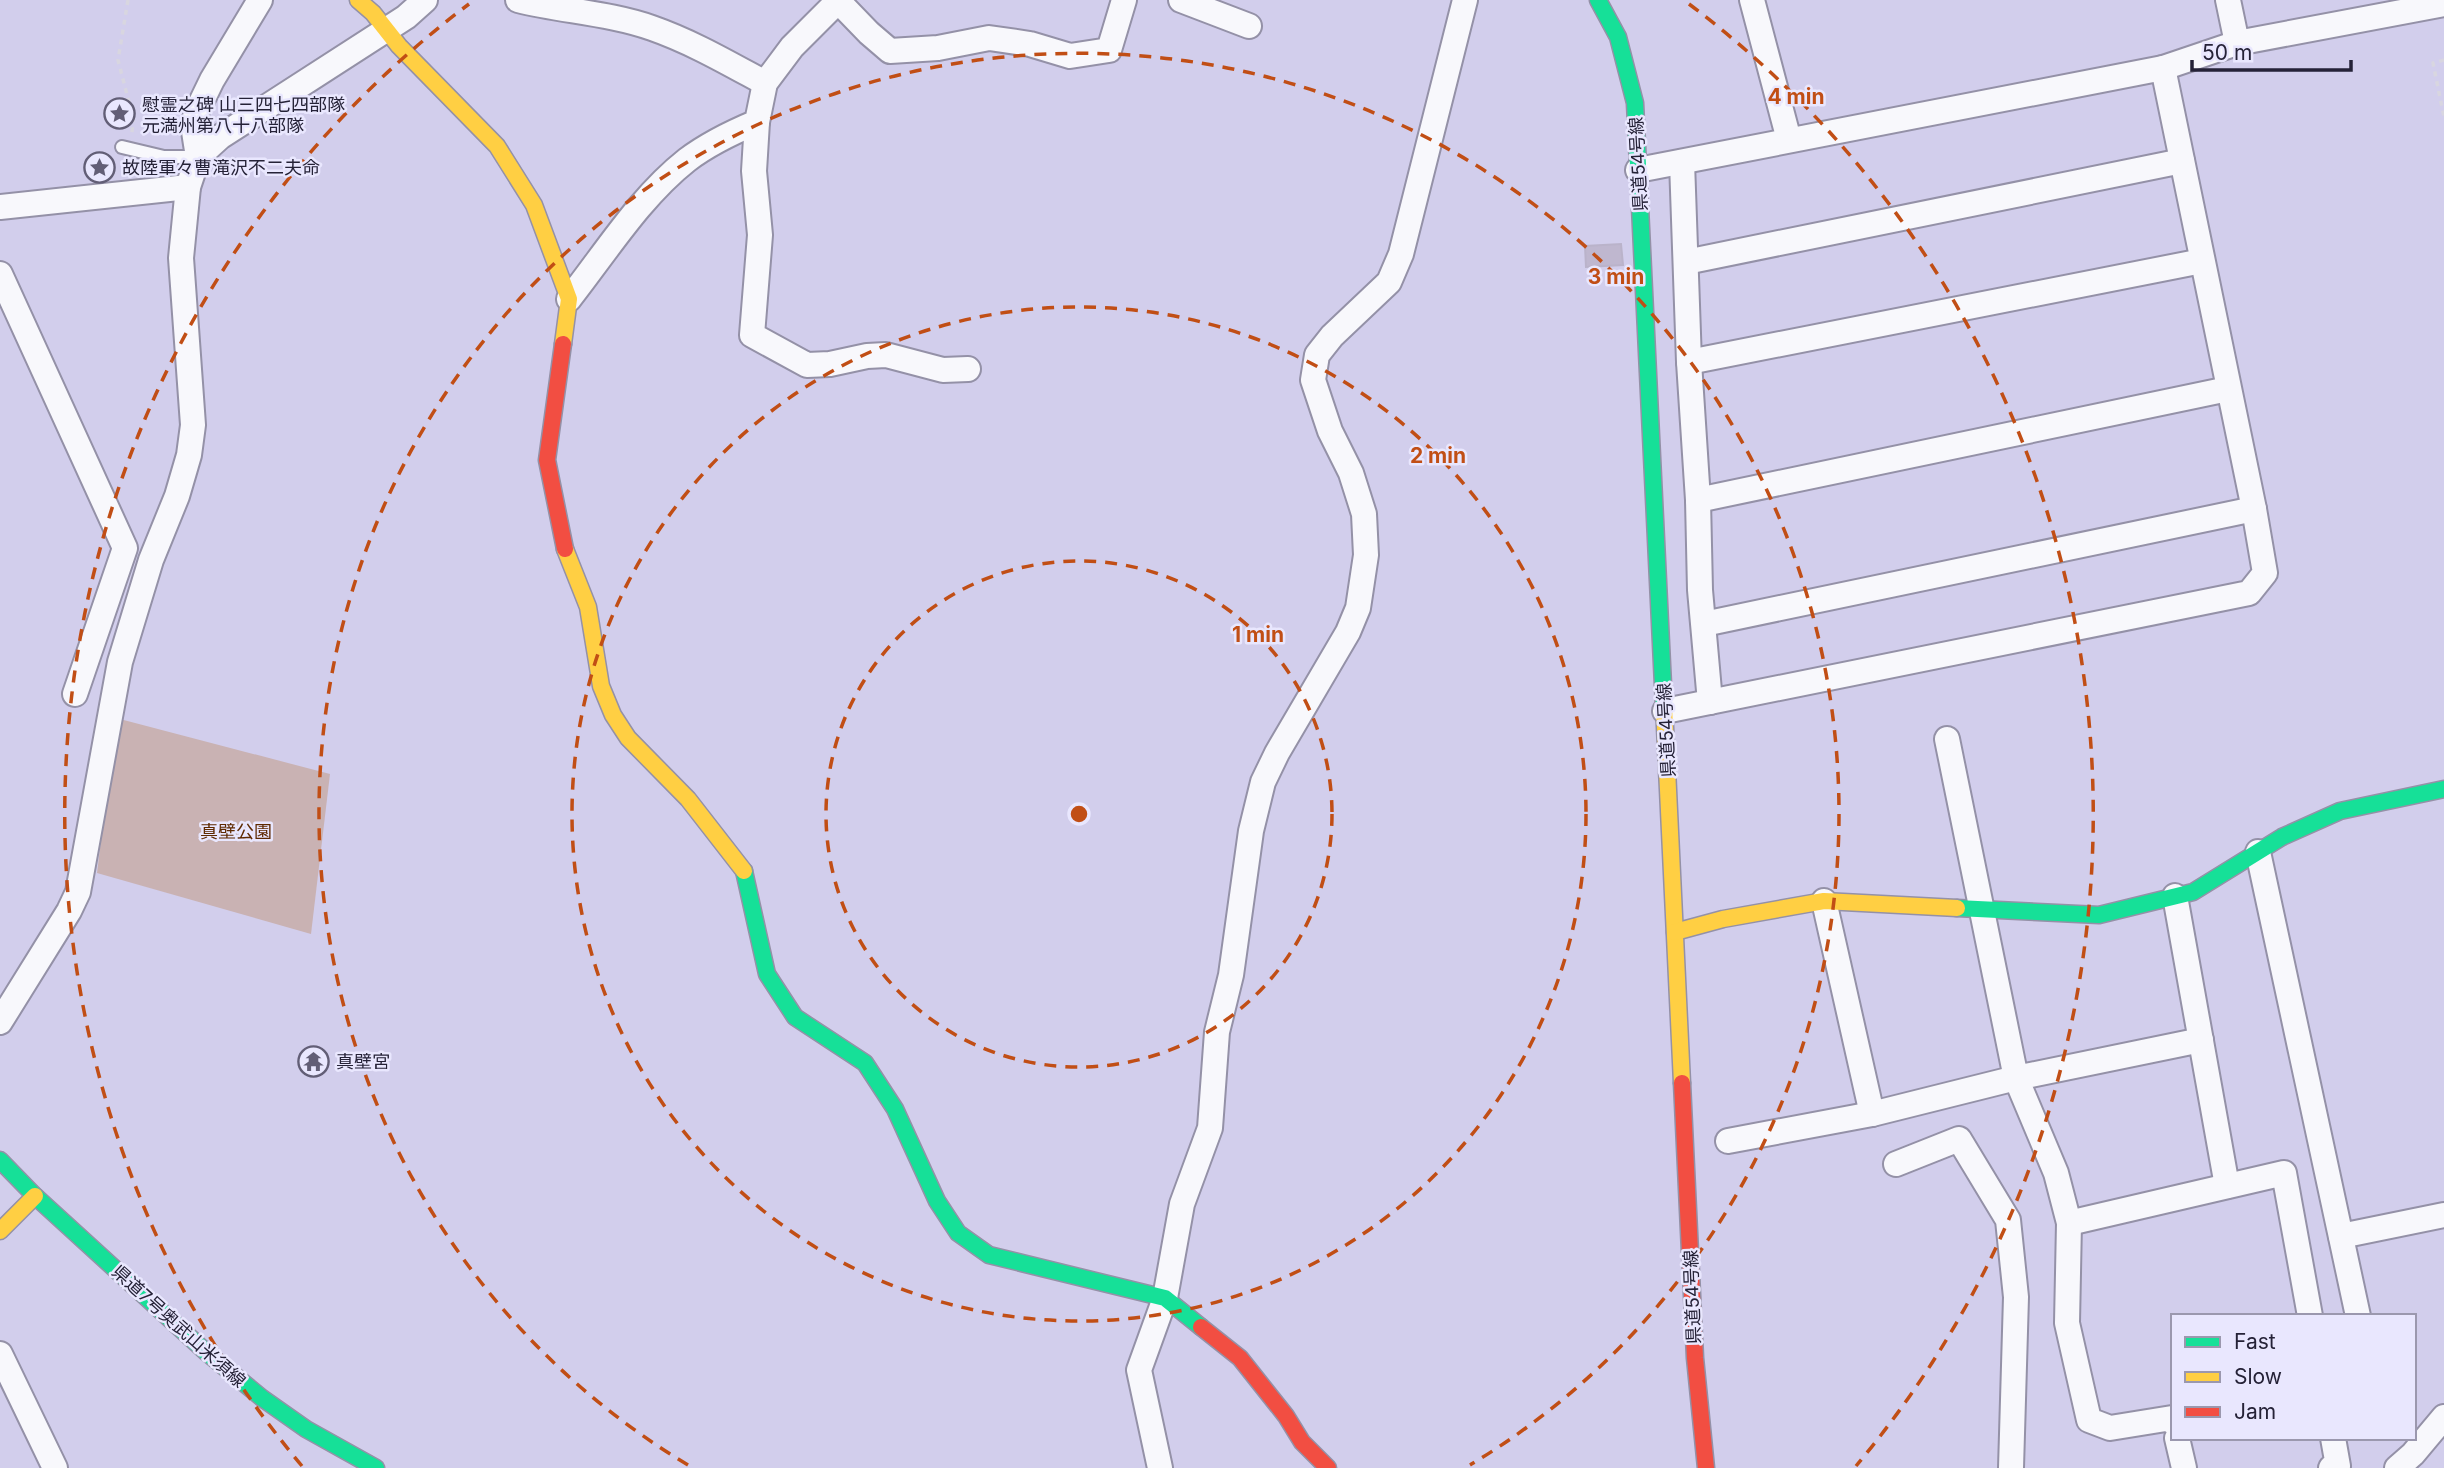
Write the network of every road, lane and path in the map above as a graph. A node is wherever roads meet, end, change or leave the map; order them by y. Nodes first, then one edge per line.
1 (128, 0) edge
2 (260, 0) edge
3 (358, 0) edge
4 (425, 0) edge
5 (519, 0) edge
6 (1124, 0) edge
7 (1181, 0) edge
8 (1465, 0) edge
9 (1598, 0) edge
10 (1752, 0) edge
11 (2228, 0) edge
12 (839, 1) edge
13 (2444, 4) edge
14 (1249, 26) dead end
15 (386, 29) junction
16 (2237, 43) junction
17 (2444, 60) edge
18 (2163, 68) junction
19 (765, 83) junction
20 (2444, 117) edge
21 (757, 122) junction
22 (1789, 140) junction
23 (126, 148) joint
24 (198, 157) junction
25 (2182, 161) junction
26 (1682, 162) junction
27 (1638, 170) junction
28 (188, 187) junction
29 (0, 207) edge
30 (2202, 261) junction
31 (1686, 262) junction
32 (0, 274) edge
33 (569, 299) junction
34 (1689, 362) junction
35 (968, 369) dead end
36 (2228, 389) junction
37 (1698, 499) junction
38 (2254, 509) junction
39 (125, 548) junction
40 (151, 560) junction
41 (1704, 624) junction
42 (75, 695) dead end
43 (1710, 702) junction
44 (1665, 711) junction
45 (1947, 739) dead end
46 (2444, 789) edge
47 (2258, 852) junction
48 (2175, 896) junction
49 (1824, 901) junction
50 (1980, 909) junction
51 (1675, 932) junction
52 (0, 1022) edge
53 (2201, 1040) junction
54 (2016, 1078) junction
55 (1872, 1114) junction
56 (1728, 1141) dead end
57 (0, 1160) edge
58 (1896, 1164) dead end
59 (2227, 1186) junction
60 (35, 1196) junction
61 (2444, 1215) edge
62 (2069, 1223) junction
63 (0, 1231) edge
64 (2342, 1236) junction
65 (1165, 1298) junction
66 (2311, 1314) edge
67 (2358, 1314) edge
68 (0, 1354) edge
69 (2171, 1418) edge
70 (2444, 1418) edge
71 (2177, 1440) edge
72 (2333, 1440) edge
73 (55, 1468) edge
74 (376, 1468) edge
75 (1160, 1468) edge
76 (1328, 1468) edge
77 (1706, 1468) edge
78 (2011, 1468) edge
79 (2184, 1468) edge
80 (2331, 1468) edge
81 (2398, 1468) edge

1 - 23 path
2 - 24 street
3 - 15 street
4 - 15 street
5 - 19 street
6 - 12 street
7 - 14 street
8 - 65 street
9 - 27 street, 県道54号線
10 - 22 street
11 - 16 street
12 - 19 street
13 - 16 street
15 - 24 street
15 - 33 street
16 - 18 street
17 - 20 path
18 - 22 street
18 - 25 street
19 - 21 street
21 - 33 street
21 - 35 street
22 - 26 street
23 - 24 lane
24 - 28 street
25 - 30 street
25 - 31 street
26 - 27 street
26 - 31 street
27 - 44 street, 県道54号線
28 - 29 street
28 - 40 street
30 - 34 street
30 - 36 street
31 - 34 street
32 - 39 street
33 - 65 street
34 - 37 street
36 - 37 street
36 - 38 street
37 - 41 street
38 - 41 street
38 - 43 street
39 - 40 street
39 - 42 street
40 - 52 street
41 - 43 street
43 - 44 street
44 - 51 street, 県道54号線
45 - 50 street
46 - 47 street
47 - 48 street
47 - 64 street
48 - 50 street
48 - 53 street
49 - 50 street
49 - 51 street
49 - 55 street
50 - 54 street
51 - 77 street, 県道54号線
53 - 54 street
53 - 59 street
54 - 55 street
54 - 62 street
55 - 56 street
57 - 60 street, 県道7号奥武山米須線
58 - 78 street
59 - 62 street
59 - 66 street
60 - 63 street
60 - 74 street, 県道7号奥武山米須線
61 - 64 street
62 - 69 street
64 - 67 street
65 - 75 street
65 - 76 street
68 - 73 street
70 - 81 street
71 - 79 street
72 - 80 street

